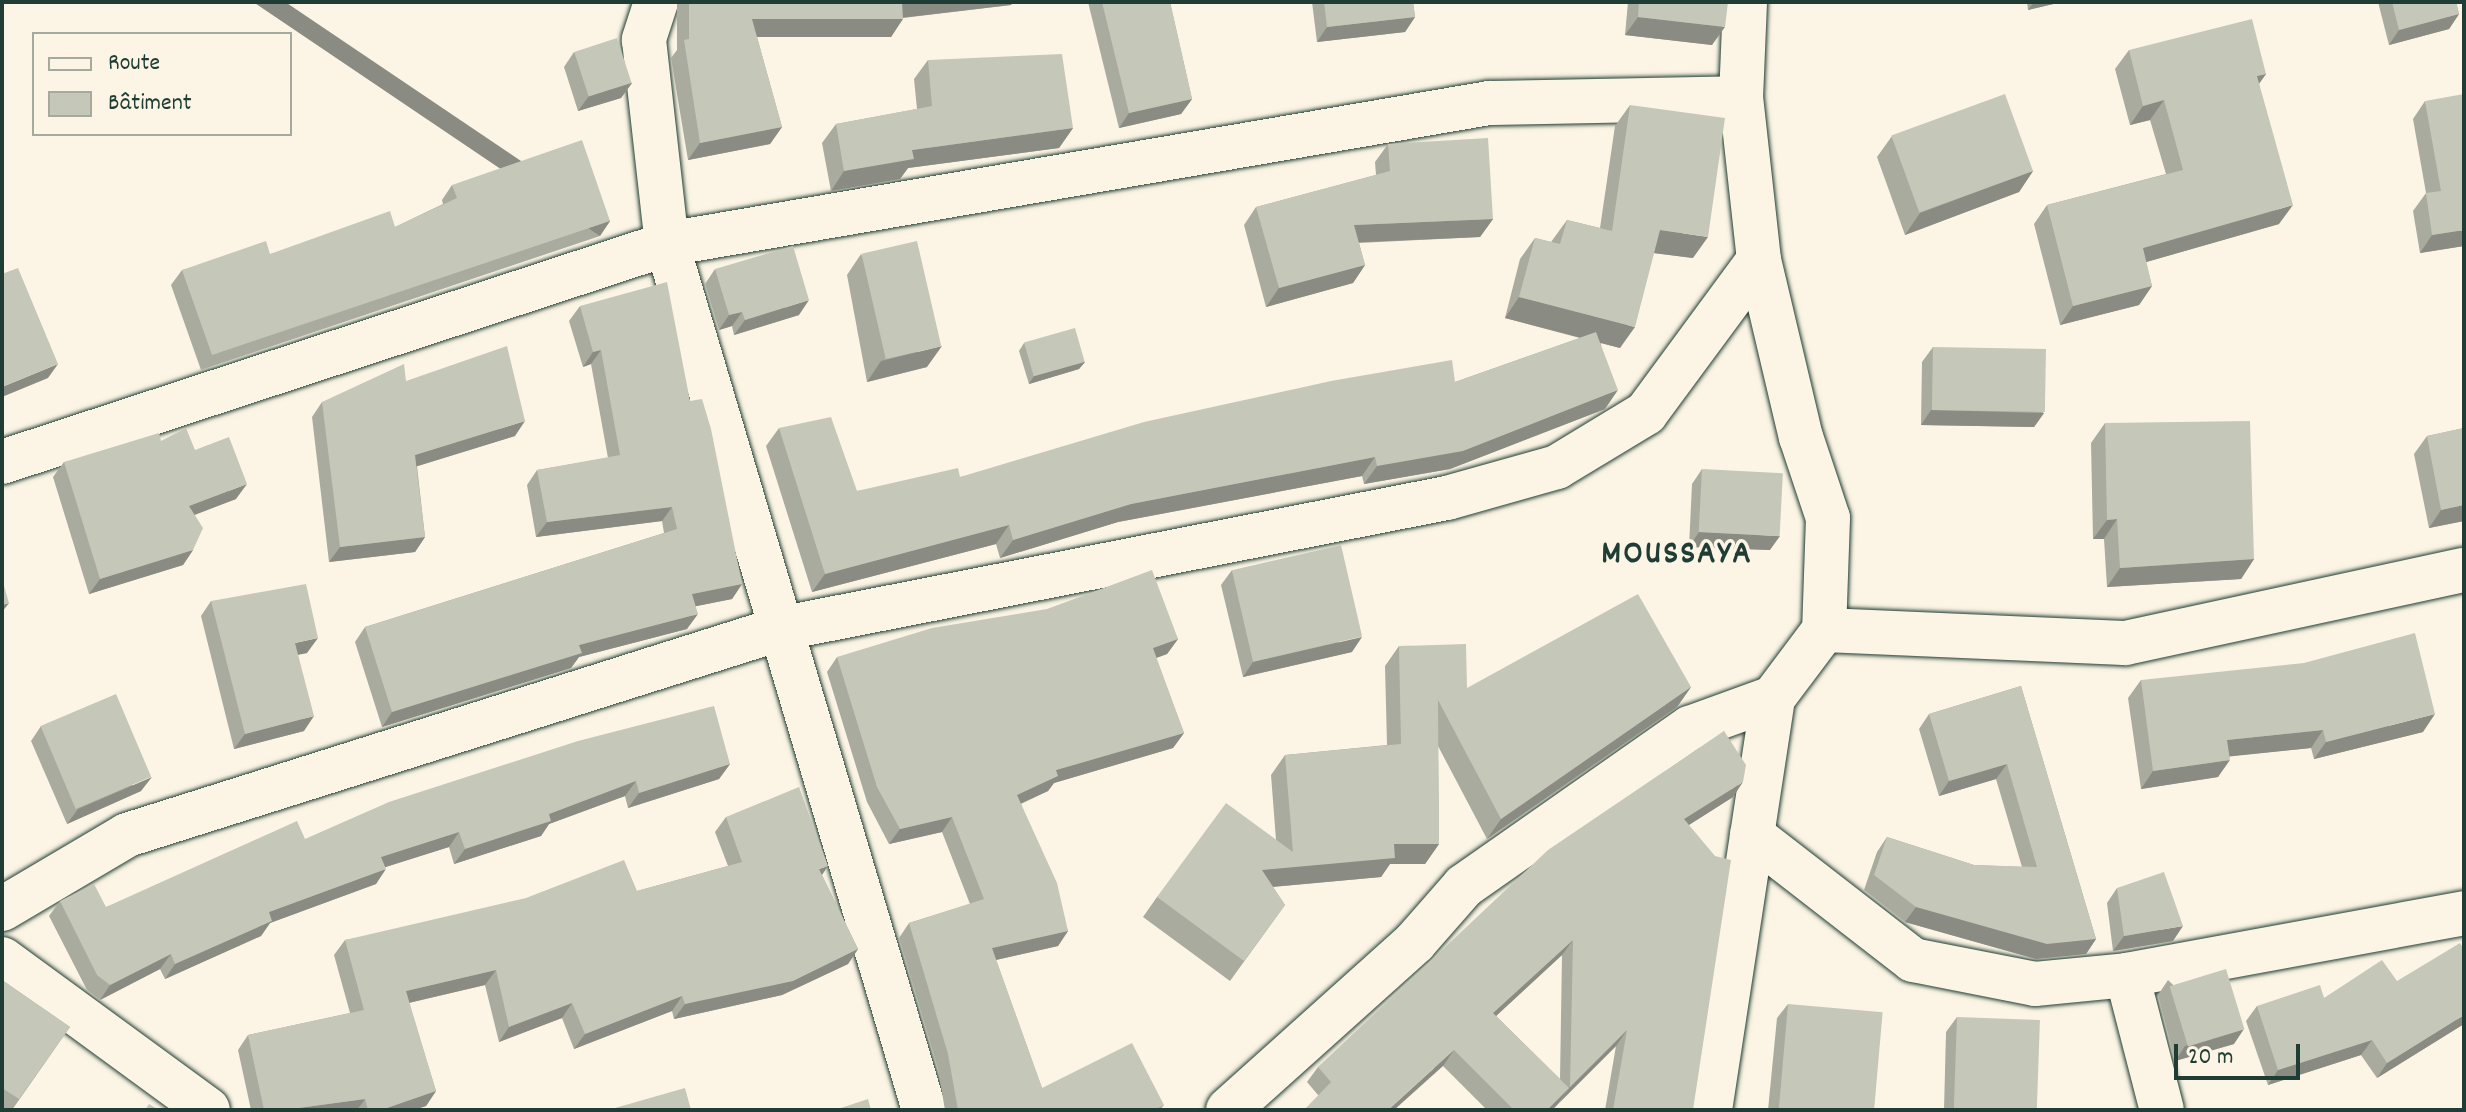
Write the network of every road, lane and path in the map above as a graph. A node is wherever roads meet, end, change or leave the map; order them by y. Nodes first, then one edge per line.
1 (656, 2) edge
2 (1745, 2) edge
3 (1741, 98) junction
4 (667, 244) junction
5 (1759, 260) junction
6 (2, 462) edge
7 (2464, 570) edge
8 (779, 629) junction
9 (1824, 630) junction
10 (1773, 698) junction
11 (1752, 835) junction
12 (21, 878) edge
13 (2, 909) edge
14 (2464, 913) edge
15 (2, 959) edge
16 (2127, 975) junction
17 (208, 1110) edge
18 (924, 1110) edge
19 (1228, 1110) edge
20 (1710, 1110) edge
21 (2162, 1110) edge

1 - 4 street
2 - 3 street
3 - 4 street
3 - 5 street
4 - 6 street
4 - 8 street
5 - 8 street
5 - 9 street
7 - 9 street
8 - 12 street
8 - 18 street
9 - 10 street
10 - 11 street
10 - 19 street
11 - 16 street
11 - 20 street
12 - 13 street
14 - 16 street
15 - 17 street
16 - 21 street

